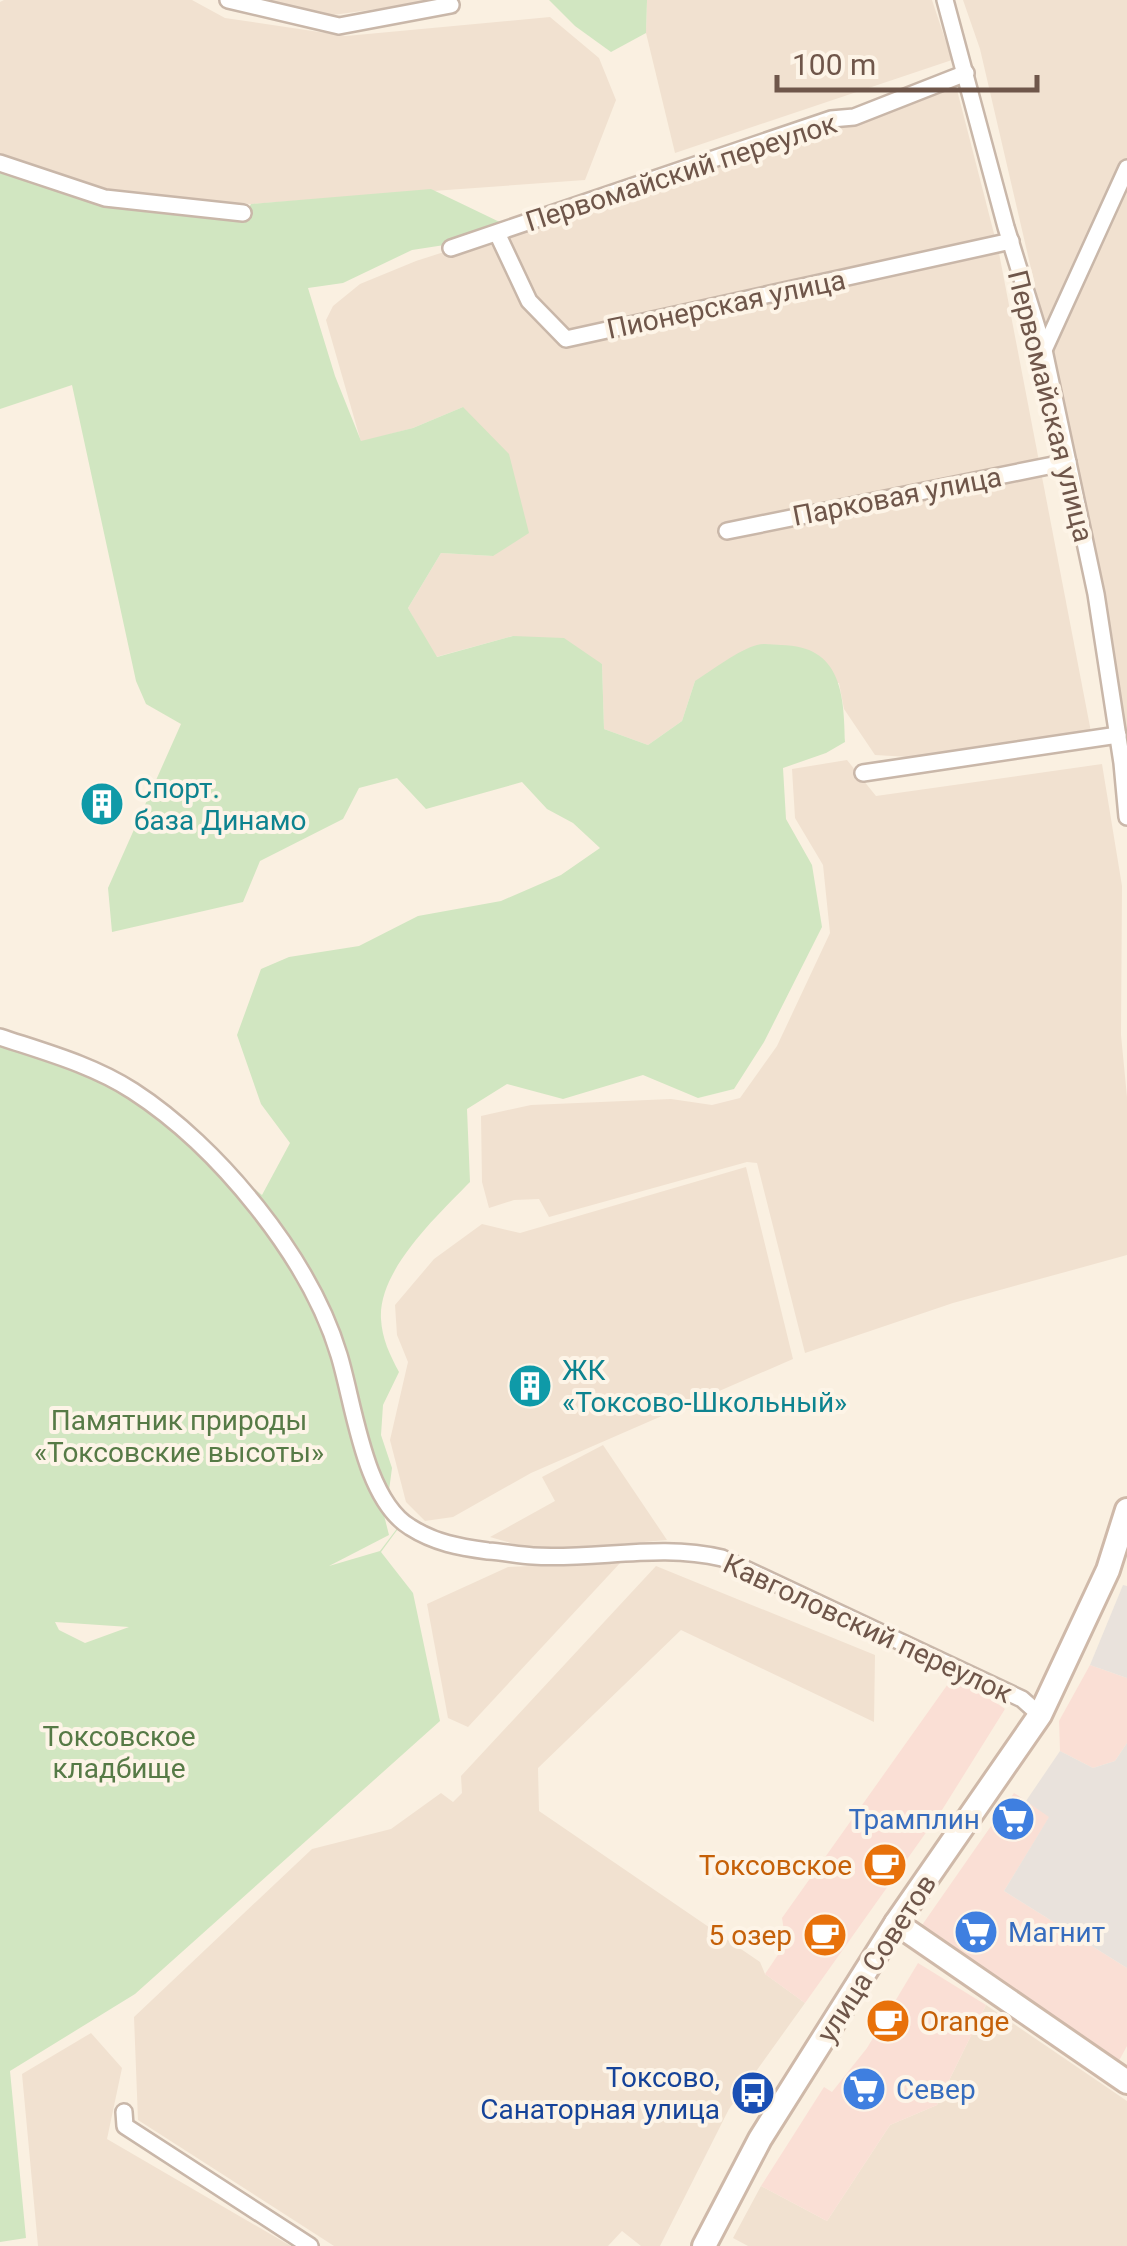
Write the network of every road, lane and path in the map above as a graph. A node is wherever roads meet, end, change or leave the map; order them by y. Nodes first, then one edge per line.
1 (228, 0) edge
2 (945, 0) edge
3 (451, 4) dead end
4 (966, 73) junction
5 (0, 163) edge
6 (1127, 168) edge
7 (243, 213) dead end
8 (498, 233) junction
9 (1011, 242) junction
10 (451, 248) dead end
11 (1044, 350) junction
12 (1068, 462) junction
13 (726, 531) dead end
14 (1118, 735) junction
15 (863, 773) dead end
16 (1127, 818) edge
17 (0, 1037) edge
18 (1127, 1510) edge
19 (1040, 1715) junction
20 (896, 1924) junction
21 (1127, 2082) edge
22 (124, 2112) dead end
23 (310, 2246) edge
24 (704, 2246) edge

1 - 3 street
2 - 4 street, Первомайская улица
4 - 8 street, Первомайский переулок
4 - 9 street, Первомайская улица
5 - 7 street
6 - 11 street
8 - 9 street, Пионерская улица
8 - 10 street, Первомайский переулок
9 - 11 street, Первомайская улица
11 - 12 street, Первомайская улица
12 - 13 street, Парковая улица
12 - 14 street, Первомайская улица
14 - 15 street
14 - 16 street, Первомайская улица
17 - 19 street, Кавголовский переулок
18 - 19 main road, улица Советов
19 - 20 main road, улица Советов
20 - 21 main road
20 - 24 main road, улица Советов
22 - 23 street

